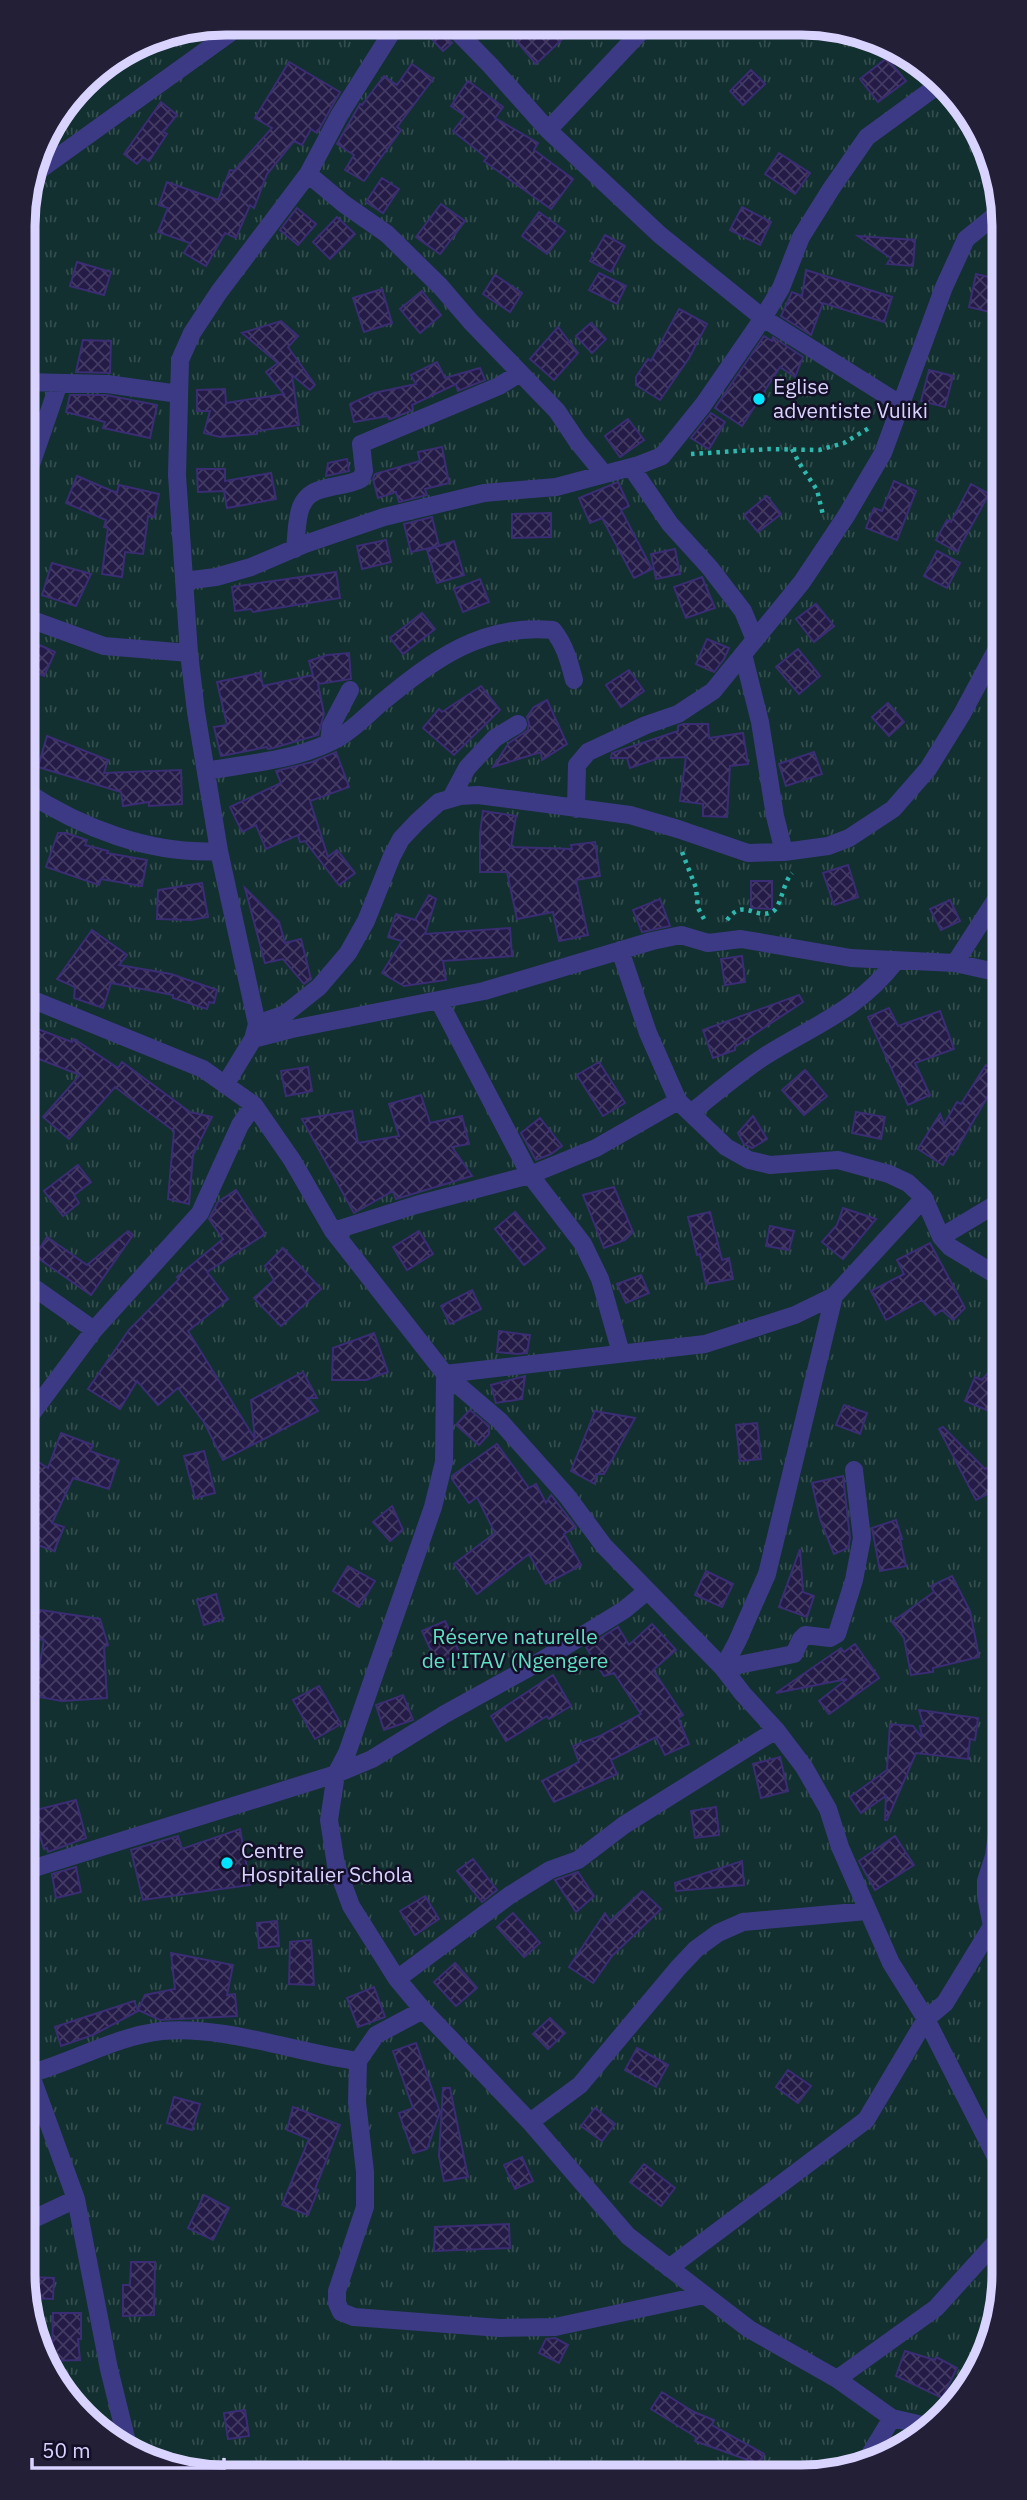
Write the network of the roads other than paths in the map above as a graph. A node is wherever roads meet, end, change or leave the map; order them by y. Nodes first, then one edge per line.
1 (227, 35) edge
2 (390, 35) edge
3 (461, 35) edge
4 (638, 35) edge
5 (933, 88) edge
6 (548, 130) junction
7 (46, 165) edge
8 (308, 174) junction
9 (991, 218) edge
10 (763, 318) junction
11 (520, 373) junction
12 (35, 382) edge
13 (59, 383) junction
14 (179, 394) junction
15 (900, 404) junction
16 (35, 453) edge
17 (631, 467) junction
18 (604, 474) junction
19 (295, 549) junction
20 (184, 581) junction
21 (35, 621) edge
22 (749, 647) junction
23 (189, 653) junction
24 (992, 658) edge
25 (574, 680) dead end
26 (350, 690) dead end
27 (517, 724) dead end
28 (329, 742) junction
29 (206, 771) junction
30 (35, 798) edge
31 (452, 798) junction
32 (576, 809) junction
33 (219, 850) junction
34 (784, 852) junction
35 (992, 905) edge
36 (620, 950) junction
37 (895, 961) junction
38 (955, 963) junction
39 (992, 971) edge
40 (35, 1001) edge
41 (439, 1001) junction
42 (255, 1032) junction
43 (225, 1085) junction
44 (254, 1105) junction
45 (685, 1107) junction
46 (530, 1175) junction
47 (924, 1198) junction
48 (992, 1206) edge
49 (333, 1231) junction
50 (941, 1237) junction
51 (992, 1273) edge
52 (35, 1288) edge
53 (834, 1297) junction
54 (94, 1330) junction
55 (621, 1353) junction
56 (446, 1374) junction
57 (35, 1409) edge
58 (854, 1470) dead end
59 (647, 1591) junction
60 (723, 1668) junction
61 (776, 1730) junction
62 (336, 1774) junction
63 (992, 1862) edge
64 (35, 1868) edge
65 (867, 1911) junction
66 (992, 1926) edge
67 (992, 1926) edge
68 (397, 1979) junction
69 (423, 2010) junction
70 (926, 2019) junction
71 (358, 2061) junction
72 (35, 2071) edge
73 (35, 2089) edge
74 (530, 2122) junction
75 (992, 2149) edge
76 (76, 2199) junction
77 (35, 2218) edge
78 (992, 2246) edge
79 (669, 2268) junction
80 (704, 2295) junction
81 (837, 2379) junction
82 (892, 2418) junction
83 (918, 2424) edge
84 (125, 2435) edge
85 (872, 2451) edge

1 - 7 street
2 - 8 street
3 - 6 street
4 - 6 street
5 - 10 street
6 - 10 street
8 - 11 street
8 - 14 street
9 - 15 street
10 - 15 street
10 - 17 street
11 - 18 street
11 - 19 street
12 - 13 street
13 - 14 street
13 - 16 street
14 - 20 street
15 - 22 street
17 - 18 street
17 - 22 street
18 - 19 street
19 - 20 street
20 - 23 street
21 - 23 street
22 - 32 street
22 - 34 street
23 - 29 street
24 - 34 street
25 - 28 street
26 - 28 street
27 - 31 street
28 - 29 street
29 - 33 street
30 - 33 street
31 - 32 street
31 - 42 street
32 - 34 street
33 - 42 street
35 - 38 street
36 - 37 street
36 - 41 street
36 - 45 street
37 - 38 street
37 - 45 street
38 - 39 street
40 - 43 street
41 - 42 street
41 - 46 street
42 - 43 street
43 - 44 street
44 - 49 street
44 - 54 street
45 - 46 street
45 - 47 street
46 - 49 street
46 - 55 street
47 - 50 street
47 - 53 street
48 - 50 street
49 - 56 street
50 - 51 street
52 - 54 street
53 - 55 street
53 - 60 street
54 - 57 street
55 - 56 street
56 - 59 street
56 - 62 street
58 - 60 street
59 - 60 street
59 - 62 street
60 - 61 street
61 - 65 street
61 - 68 street
62 - 64 street
62 - 68 street
63 - 66 street
65 - 70 street
65 - 74 street
67 - 70 street
68 - 69 street
69 - 71 street
69 - 74 street
70 - 75 street
70 - 79 street
71 - 72 street
71 - 80 street
73 - 76 street
74 - 79 street
76 - 77 street
76 - 84 street
78 - 81 street
79 - 80 street
80 - 81 street
81 - 82 street
82 - 83 street
82 - 85 street

